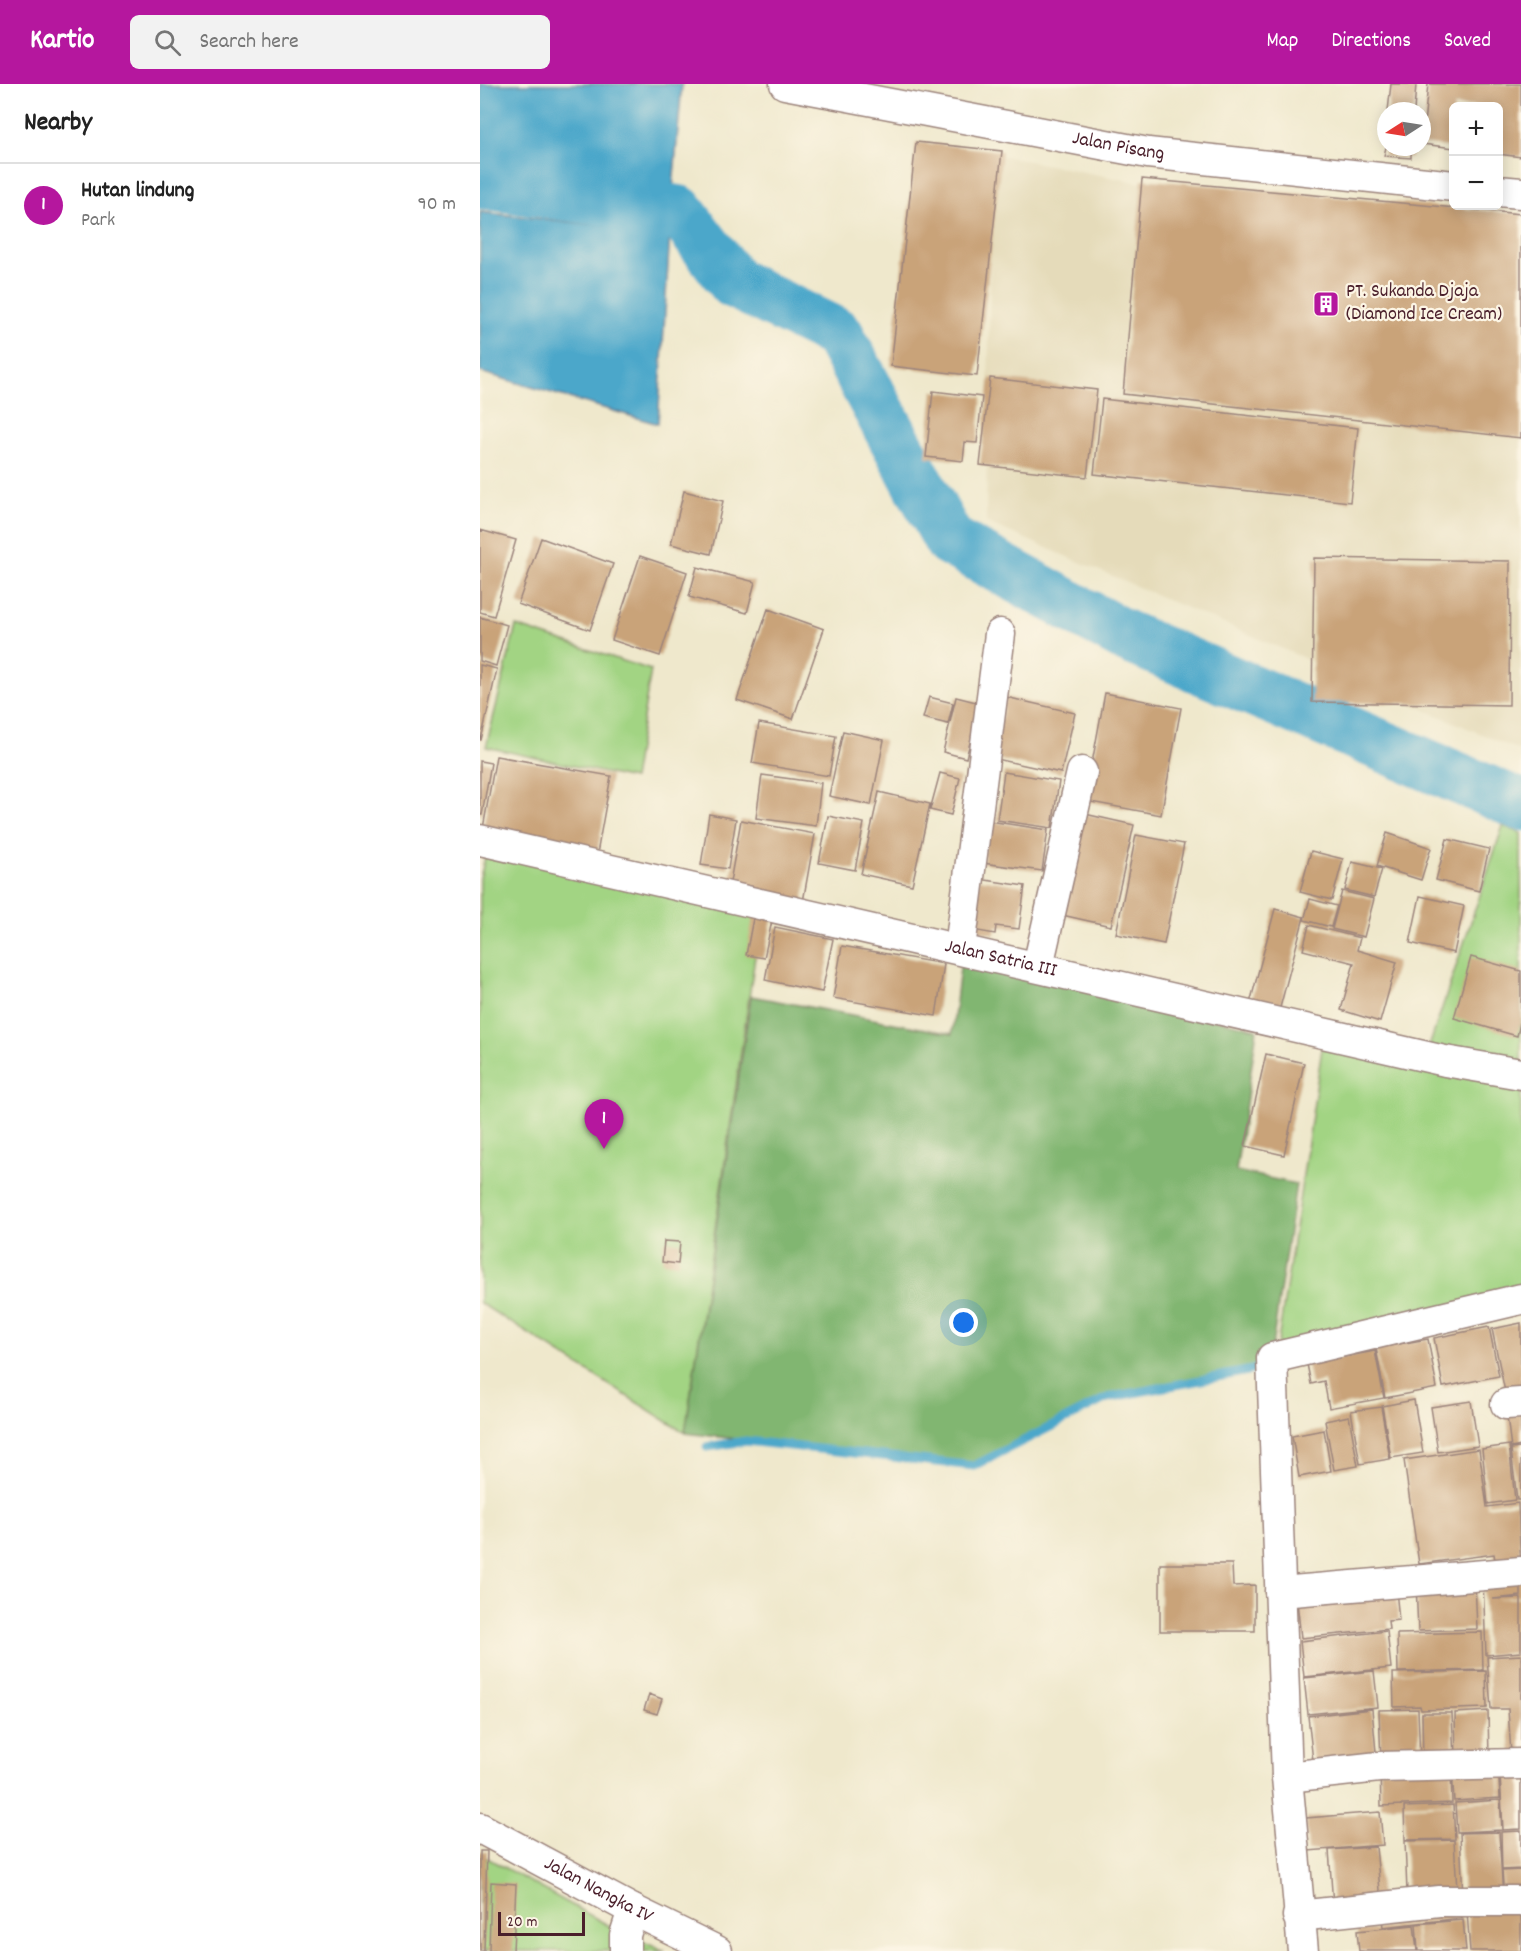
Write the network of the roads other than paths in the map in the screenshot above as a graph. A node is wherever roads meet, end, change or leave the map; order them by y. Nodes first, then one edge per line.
1 (785, 84) edge
2 (1449, 185) edge
3 (1503, 191) edge
4 (1521, 193) edge
5 (1000, 634) dead end
6 (1082, 772) dead end
7 (480, 840) edge
8 (960, 948) junction
9 (1038, 966) junction
10 (1521, 1074) edge
11 (1521, 1299) edge
12 (1521, 1572) edge
13 (1280, 1592) junction
14 (1521, 1764) edge
15 (1287, 1777) junction
16 (480, 1828) edge
17 (1521, 1901) edge
18 (633, 1910) junction
19 (1298, 1916) junction
20 (625, 1951) edge
21 (717, 1951) edge
22 (1303, 1951) edge

1 - 2 street, Jalan Pisang
3 - 4 street
5 - 8 street
6 - 9 street
7 - 8 street, Jalan Satria III
8 - 9 street, Jalan Satria III
9 - 10 street, Jalan Satria III
11 - 13 street
12 - 13 street
13 - 15 street
14 - 15 street
15 - 19 street
16 - 18 street, Jalan Nangka IV
17 - 19 street
18 - 20 street
18 - 21 street, Jalan Nangka IV
19 - 22 street

